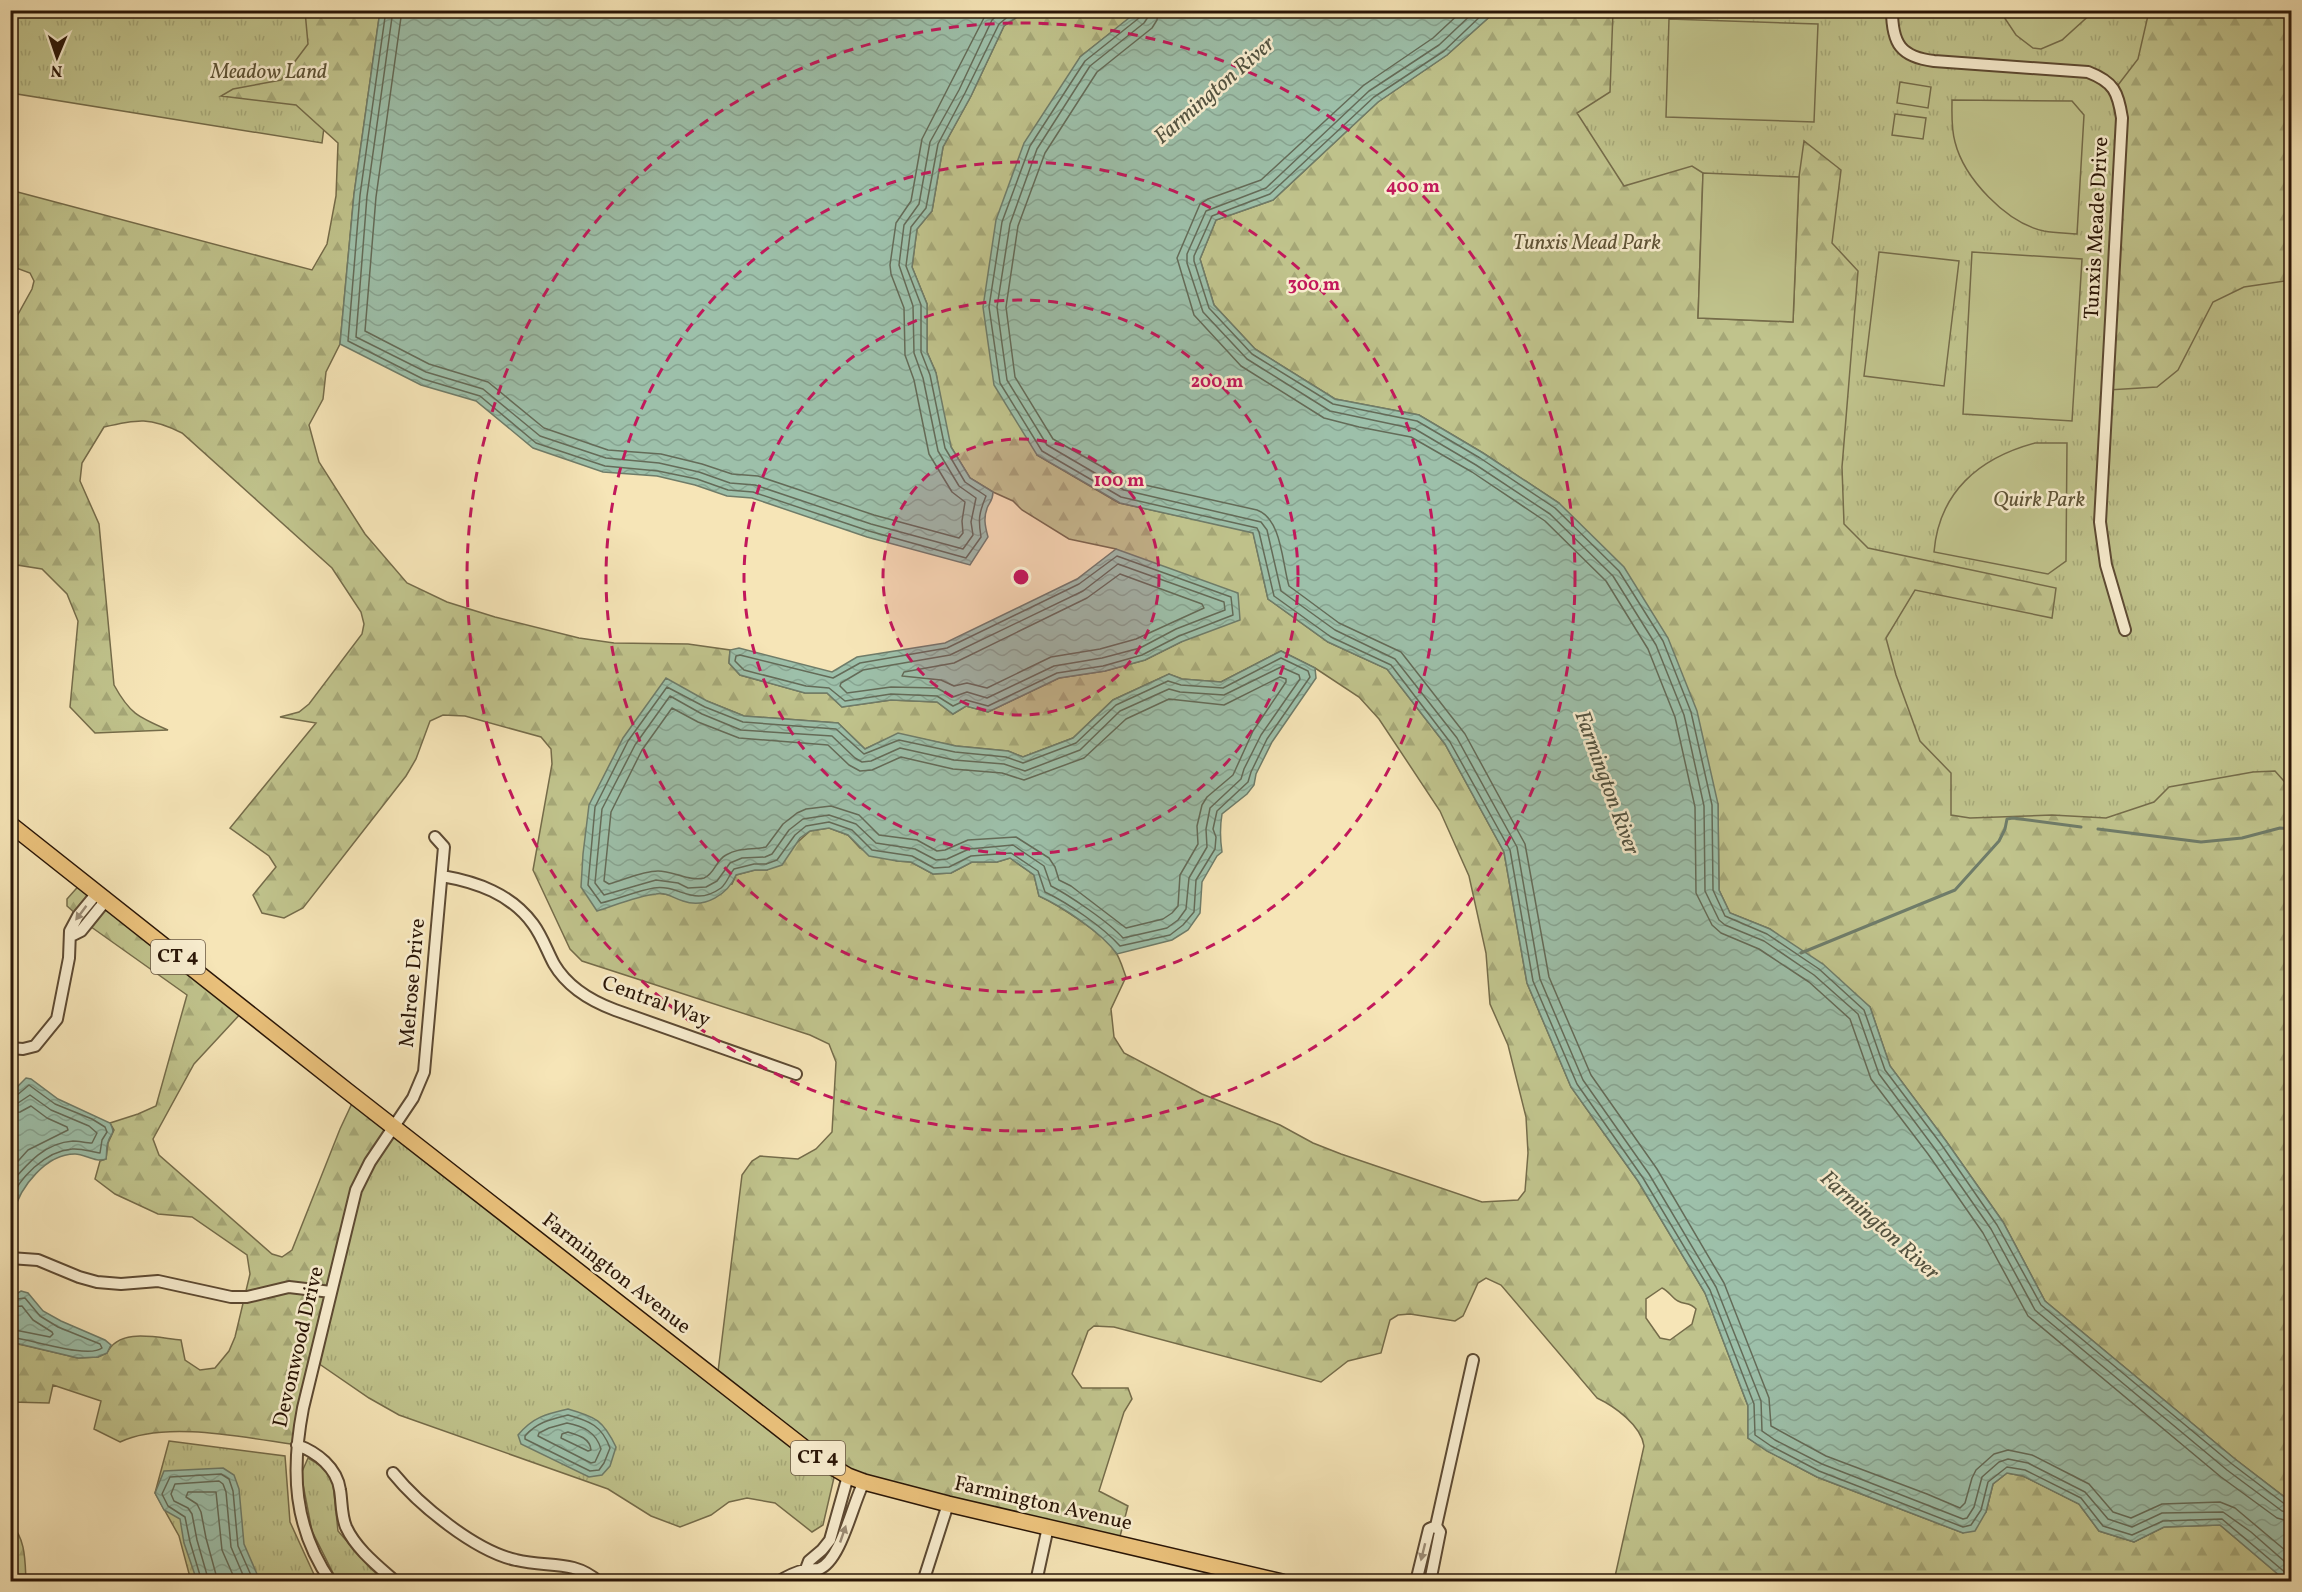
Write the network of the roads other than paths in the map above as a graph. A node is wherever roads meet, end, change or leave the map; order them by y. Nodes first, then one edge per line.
1 (1892, 10) edge
2 (2125, 630) dead end
3 (10, 824) edge
4 (435, 837) dead end
5 (442, 876) junction
6 (102, 896) junction
7 (10, 1048) edge
8 (796, 1074) dead end
9 (395, 1128) junction
10 (10, 1258) edge
11 (332, 1292) junction
12 (1473, 1360) dead end
13 (297, 1444) junction
14 (393, 1473) dead end
15 (848, 1476) junction
16 (864, 1482) junction
17 (948, 1504) junction
18 (1436, 1526) junction
19 (1048, 1527) junction
20 (806, 1569) junction
21 (1227, 1575) edge
22 (331, 1581) edge
23 (396, 1581) edge
24 (599, 1581) edge
25 (778, 1581) edge
26 (814, 1581) edge
27 (923, 1581) edge
28 (1036, 1581) edge
29 (1282, 1581) edge
30 (1416, 1581) edge
31 (1430, 1581) edge

1 - 2 street, Tunxis Meade Drive
3 - 6 main road, Farmington Avenue / CT 4
4 - 5 street, Melrose Drive
5 - 8 street, Central Way
5 - 9 street, Melrose Drive
6 - 7 street
6 - 9 main road, Farmington Avenue / CT 4
9 - 11 street, Devonwood Drive
9 - 15 main road, Farmington Avenue / CT 4
10 - 11 street
11 - 13 street, Devonwood Drive
12 - 18 street
13 - 22 street, Devonwood Drive
13 - 23 street
14 - 24 street
15 - 16 main road, Farmington Avenue / CT 4
15 - 20 street
16 - 17 main road, Farmington Avenue / CT 4
20 -> 16 street
17 - 19 main road, Farmington Avenue / CT 4
17 - 27 street
18 -> 30 street
18 - 31 street
19 - 21 main road, Farmington Avenue / CT 4
19 - 28 street
20 - 25 street
20 - 26 street
21 - 29 main road, Farmington Avenue / CT 4

